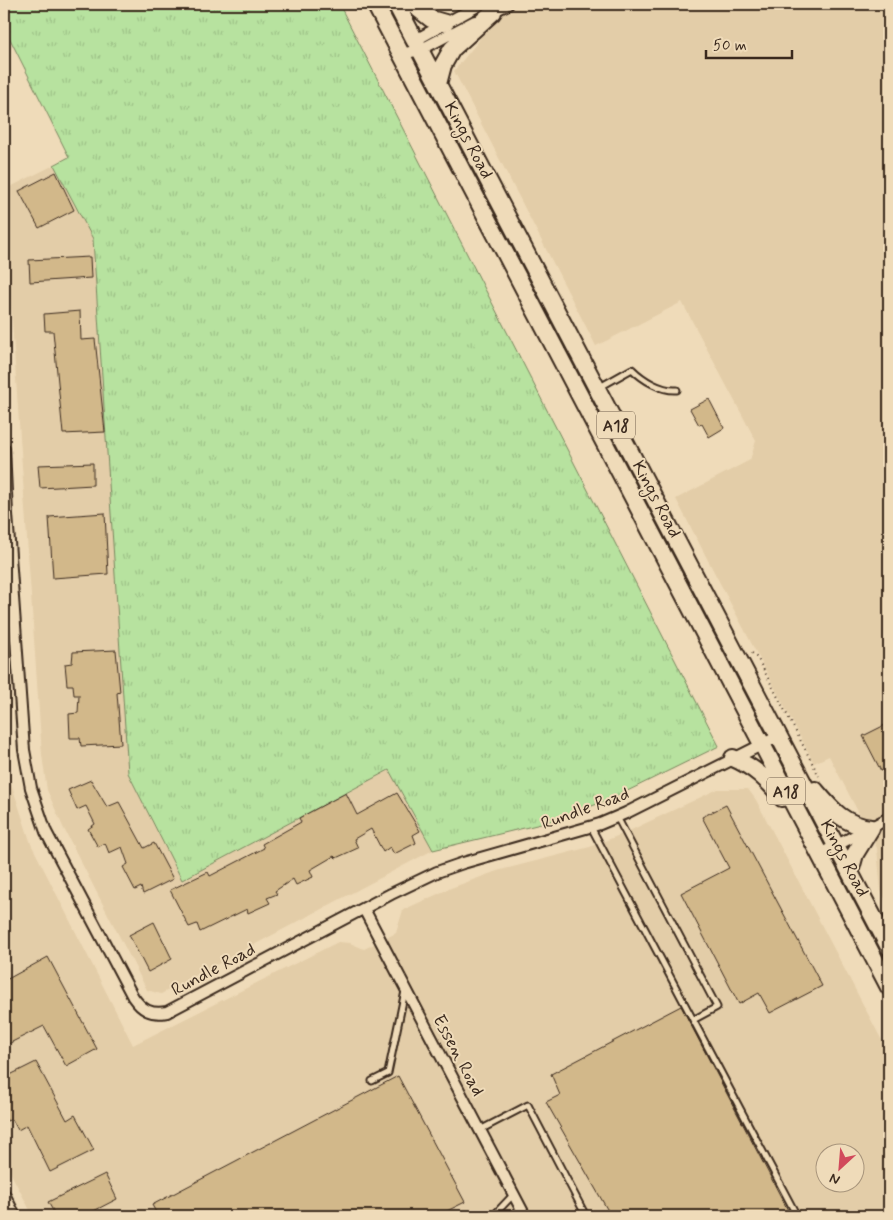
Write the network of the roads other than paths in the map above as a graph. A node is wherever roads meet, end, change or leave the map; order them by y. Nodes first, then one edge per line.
1 (375, 4) edge
2 (396, 4) edge
3 (412, 4) edge
4 (508, 4) edge
5 (487, 6) edge
6 (445, 23) junction
7 (418, 45) junction
8 (401, 54) junction
9 (438, 84) junction
10 (597, 389) junction
11 (677, 390) dead end
12 (4, 449) edge
13 (6, 515) edge
14 (779, 736) junction
15 (762, 744) junction
16 (733, 758) junction
17 (794, 765) junction
18 (617, 817) junction
19 (889, 818) edge
20 (591, 826) junction
21 (871, 828) junction
22 (811, 838) junction
23 (836, 846) junction
24 (820, 854) junction
25 (850, 872) junction
26 (364, 909) junction
27 (889, 947) edge
28 (889, 987) edge
29 (406, 989) junction
30 (693, 1020) junction
31 (372, 1081) dead end
32 (480, 1130) junction
33 (4, 1194) edge
34 (513, 1194) junction
35 (15, 1216) edge
36 (493, 1216) edge
37 (525, 1216) edge
38 (586, 1216) edge
39 (796, 1216) edge

1 - 8 main road, Kings Road / A18
2 - 7 main road, Kings Road / A18
3 - 6 main road
4 - 5 street
5 - 6 street
5 - 7 street
5 - 9 main road
6 - 7 street
7 - 8 street
7 - 9 main road, Kings Road / A18
8 - 15 main road, Kings Road / A18
9 - 10 main road, Kings Road / A18
10 - 11 lane
10 - 14 main road, Kings Road / A18
12 - 13 street, Rundle Road
13 - 26 street, Rundle Road
14 - 15 street, Rundle Road
14 - 17 main road, Kings Road / A18
15 - 16 street, Rundle Road
15 - 22 main road, Kings Road / A18
16 - 18 street, Rundle Road
16 - 22 main road
17 - 21 main road
17 - 23 main road, Kings Road / A18
18 - 20 street, Rundle Road
18 - 30 lane
19 - 21 street
20 - 26 street, Rundle Road
20 - 30 lane
21 - 23 street
21 - 25 main road
22 - 24 main road, Kings Road / A18
23 - 24 street
23 - 25 main road, Kings Road / A18
24 - 28 main road, Kings Road / A18
25 - 27 main road, Kings Road / A18
26 - 29 street, Essen Road
29 - 31 lane
29 - 32 street, Essen Road
30 - 39 lane
32 - 34 street, Essen Road
32 - 38 lane
33 - 35 street
34 - 36 lane
34 - 37 street, Essen Road

